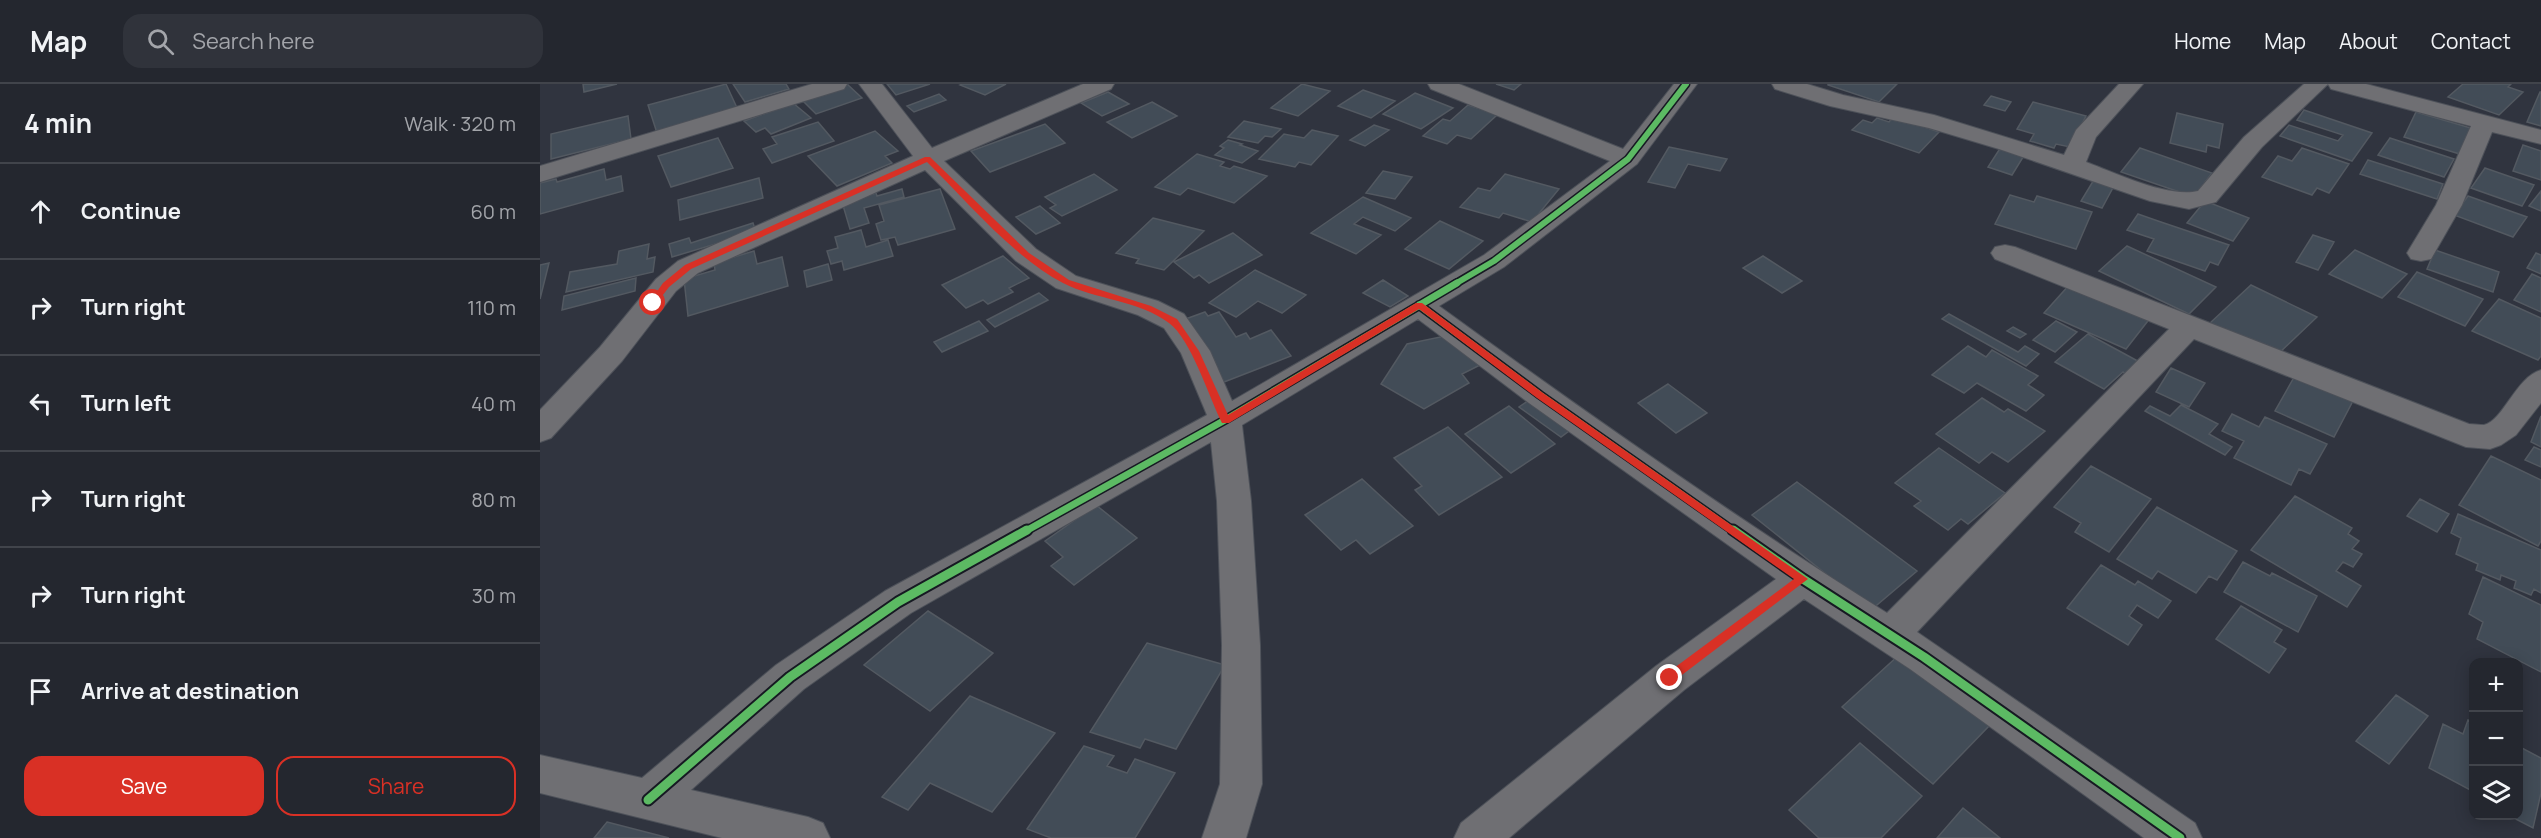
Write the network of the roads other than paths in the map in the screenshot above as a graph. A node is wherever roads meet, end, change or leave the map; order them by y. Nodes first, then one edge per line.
1 (836, 84) edge
2 (870, 84) edge
3 (1103, 84) edge
4 (1439, 84) edge
5 (1686, 84) edge
6 (1783, 84) edge
7 (2132, 84) edge
8 (2317, 84) edge
9 (2339, 84) edge
10 (2485, 121) junction
11 (2541, 137) edge
12 (928, 159) junction
13 (1628, 159) junction
14 (2072, 166) junction
15 (540, 174) edge
16 (2005, 253) dead end
17 (2421, 253) dead end
18 (1419, 305) junction
19 (2188, 327) junction
20 (2541, 381) edge
21 (1226, 420) junction
22 (540, 430) edge
23 (1803, 579) junction
24 (1890, 635) junction
25 (540, 774) edge
26 (648, 800) junction
27 (808, 838) edge
28 (1224, 838) edge
29 (1476, 838) edge
30 (2180, 838) edge

1 - 15 street
2 - 12 street
3 - 12 street
4 - 13 street
5 - 13 street
6 - 14 street
7 - 14 street
8 - 14 street
9 - 10 street
10 - 11 street
10 - 17 street
12 - 21 street
12 - 22 street
13 - 18 street
16 - 19 street
18 - 21 street
18 - 23 street
19 - 20 street
19 - 24 street
21 - 26 street
21 - 28 street
23 - 24 street
23 - 29 street
24 - 30 street
25 - 26 street
26 - 27 street

